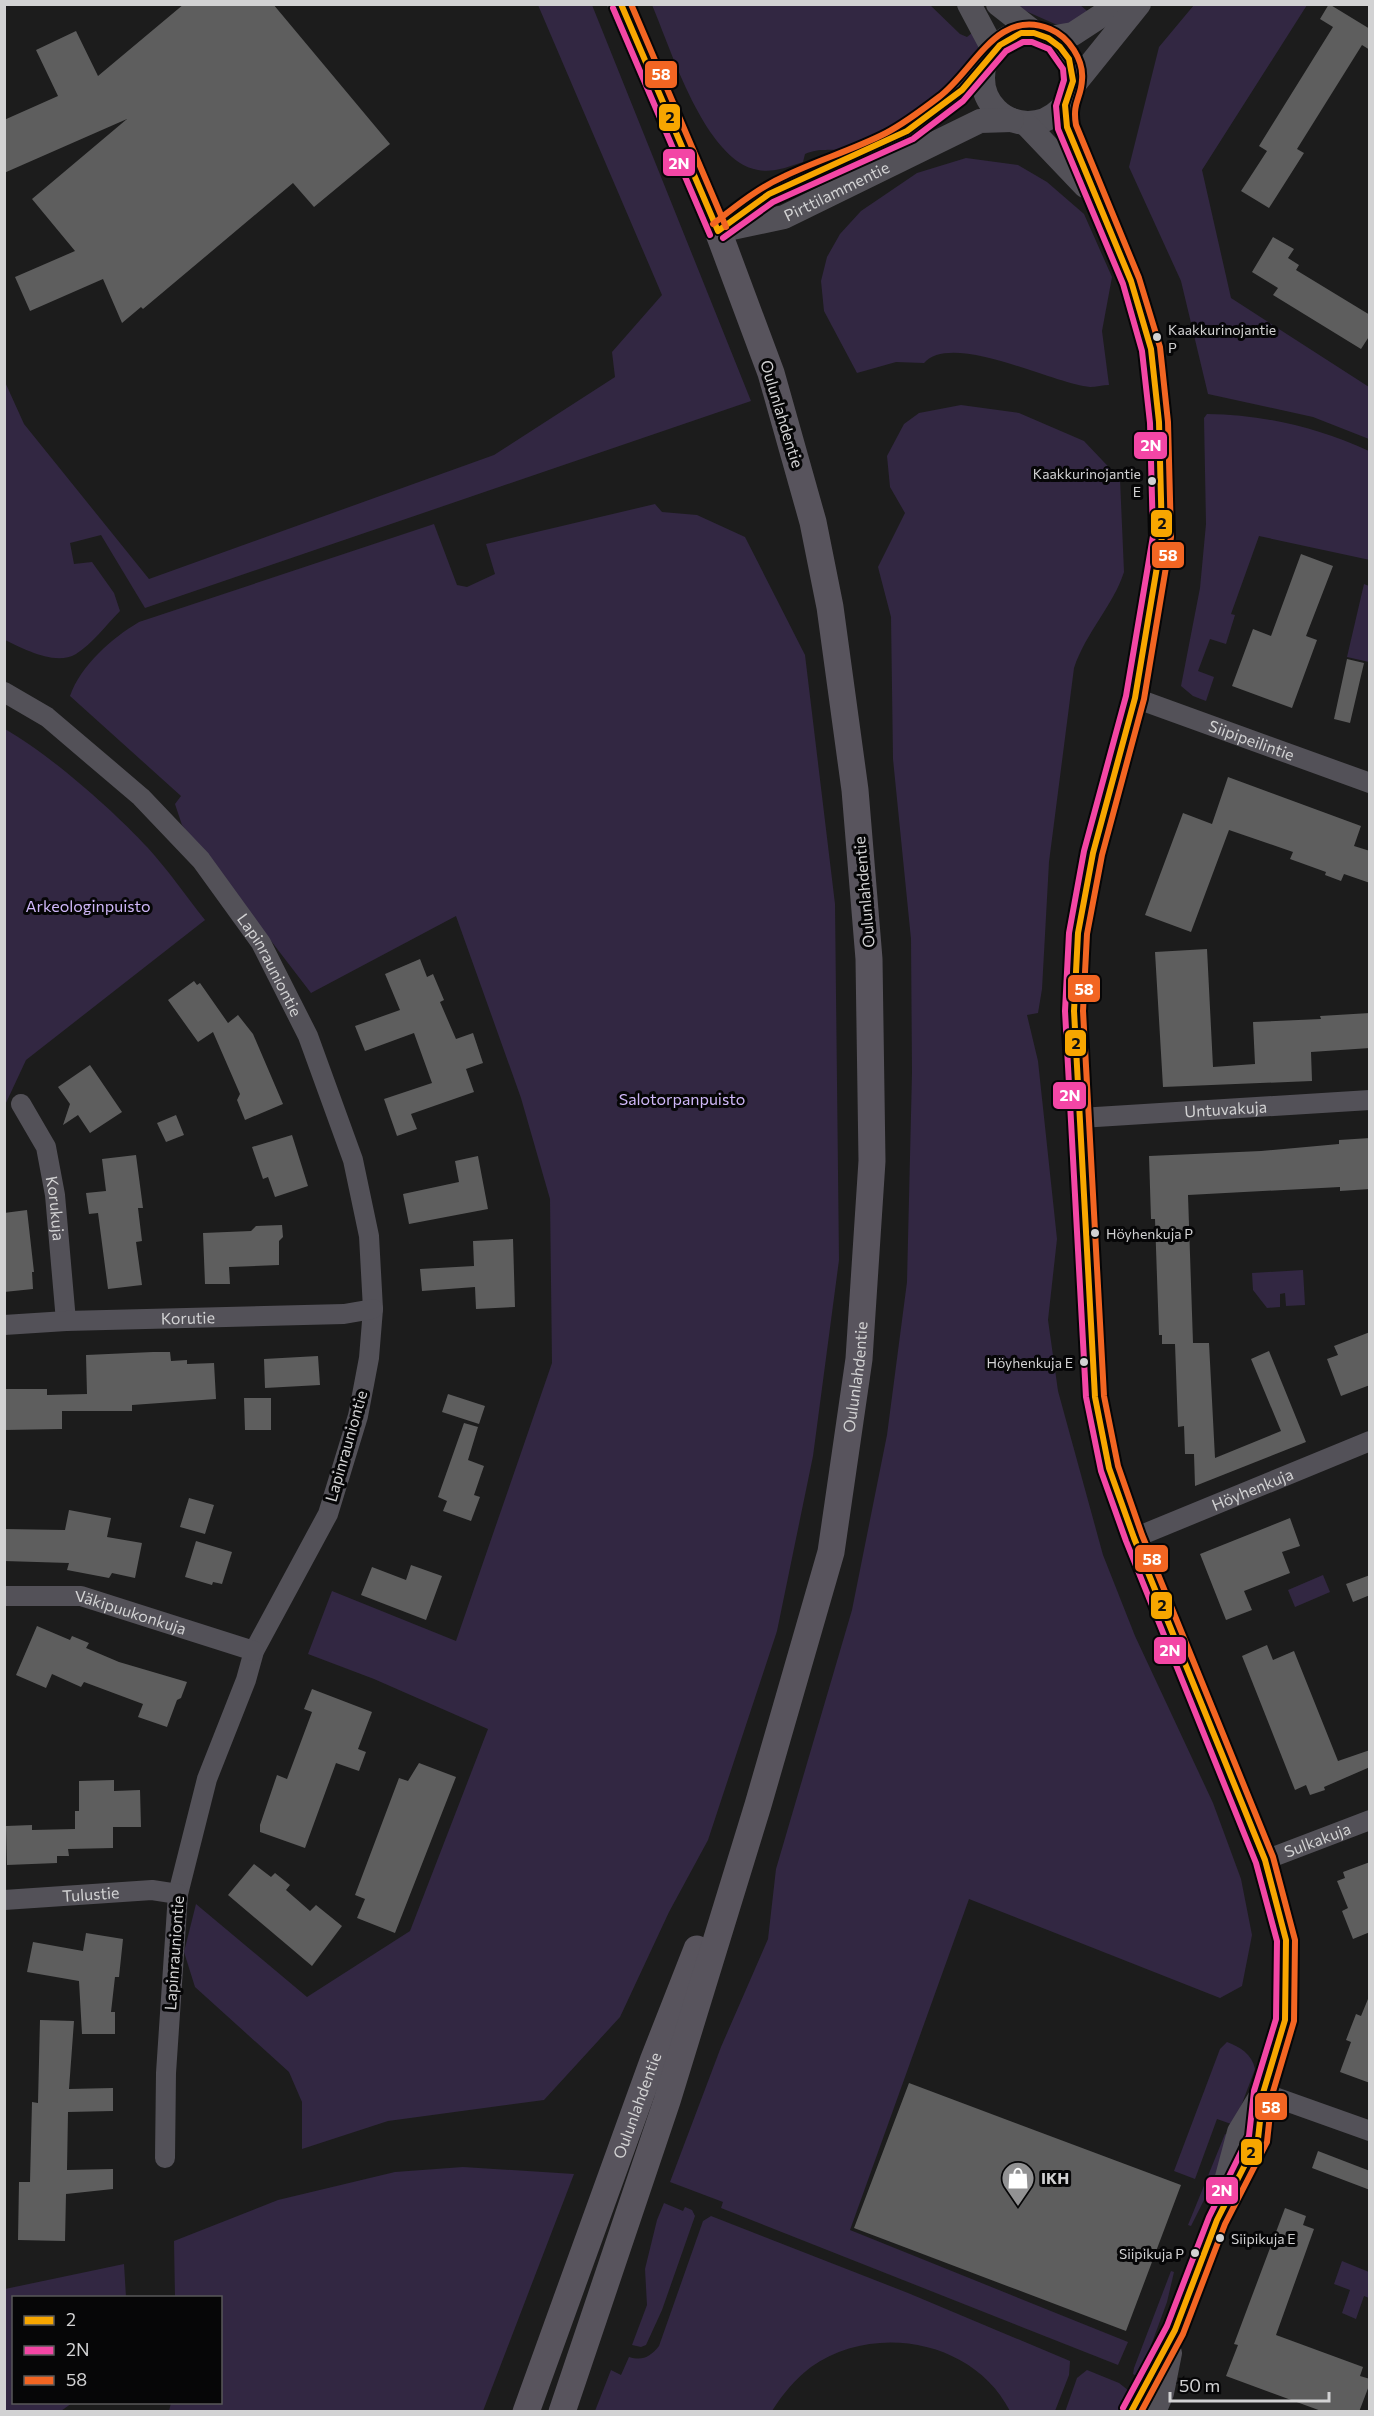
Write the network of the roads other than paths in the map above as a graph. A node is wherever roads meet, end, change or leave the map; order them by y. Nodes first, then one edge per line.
1 (621, 4) edge
2 (969, 4) edge
3 (998, 4) edge
4 (1119, 4) edge
5 (1139, 4) edge
6 (1042, 36) junction
7 (989, 57) junction
8 (1069, 96) junction
9 (1018, 121) junction
10 (1092, 193) junction
11 (717, 231) junction
12 (4, 692) edge
13 (1135, 698) junction
14 (1370, 783) edge
15 (1370, 1100) edge
16 (21, 1104) dead end
17 (1080, 1118) junction
18 (373, 1309) junction
19 (66, 1320) junction
20 (4, 1325) edge
21 (1370, 1441) edge
22 (1134, 1538) junction
23 (4, 1596) edge
24 (254, 1651) junction
25 (758, 1805) junction
26 (1370, 1820) edge
27 (1265, 1860) junction
28 (178, 1894) junction
29 (4, 1900) edge
30 (1263, 2093) junction
31 (1370, 2131) edge
32 (165, 2158) dead end
33 (1175, 2330) junction
34 (526, 2412) edge
35 (564, 2412) edge
36 (1131, 2412) edge
37 (1154, 2412) edge

1 - 11 main road, Oulunlahdentie
2 - 7 street
3 - 6 street
4 - 6 street
5 - 8 street
6 - 7 street
6 - 8 street
7 - 9 street
7 - 11 street, Pirttilammentie
8 - 9 street
8 - 10 street
9 - 10 street
9 - 11 street, Pirttilammentie
10 - 13 street
11 - 25 main road, Oulunlahdentie
12 - 18 street, Lapinrauniontie
13 - 14 street, Siipipeilintie
13 - 17 street
15 - 17 street, Untuvakuja
16 - 19 street, Korukuja
17 - 22 street
18 - 19 street, Korutie
18 - 24 street, Lapinrauniontie
19 - 20 street, Korutie
21 - 22 street, Höyhenkuja
22 - 27 street
23 - 24 street, Väkipuukonkuja
24 - 28 street, Lapinrauniontie
25 - 34 main road, Oulunlahdentie
25 - 35 main road, Oulunlahdentie
26 - 27 street, Sulkakuja
27 - 30 street
28 - 29 street, Tulustie
28 - 32 street, Lapinrauniontie
30 - 31 street
30 - 33 street
33 - 36 street
33 - 37 street

